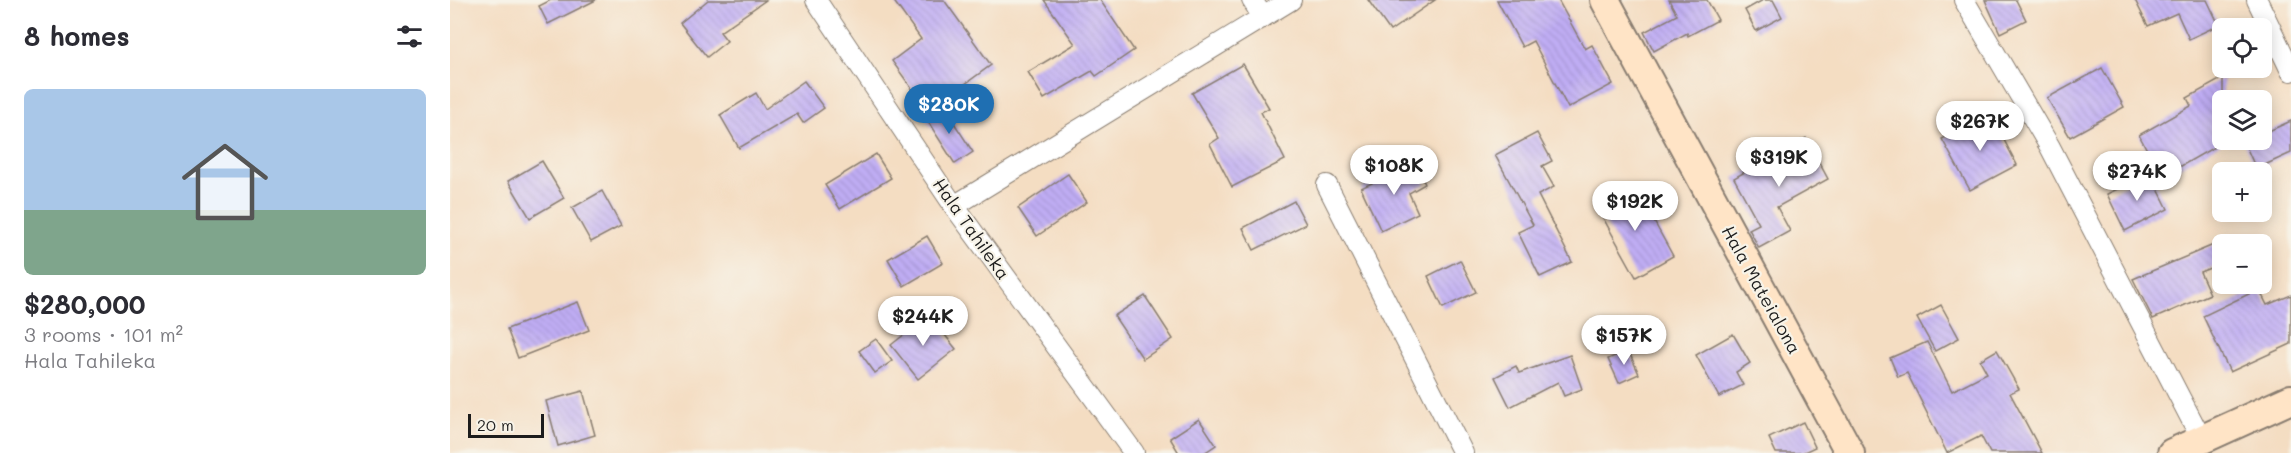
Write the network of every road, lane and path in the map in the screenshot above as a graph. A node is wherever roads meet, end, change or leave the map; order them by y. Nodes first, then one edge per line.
1 (816, 0) edge
2 (1252, 0) edge
3 (1291, 0) edge
4 (1605, 0) edge
5 (1964, 0) edge
6 (2257, 0) edge
7 (1263, 17) junction
8 (2291, 71) edge
9 (1327, 185) dead end
10 (954, 206) junction
11 (2291, 399) edge
12 (2202, 440) junction
13 (1134, 453) edge
14 (1463, 453) edge
15 (1850, 453) edge
16 (2172, 453) edge

1 - 10 street, Hala Tahileka
2 - 7 street
3 - 7 street
4 - 15 street, Hala Mateialona
5 - 12 street
6 - 8 street
7 - 10 street
9 - 14 street
10 - 13 street, Hala Tahileka
11 - 12 street
12 - 16 street

